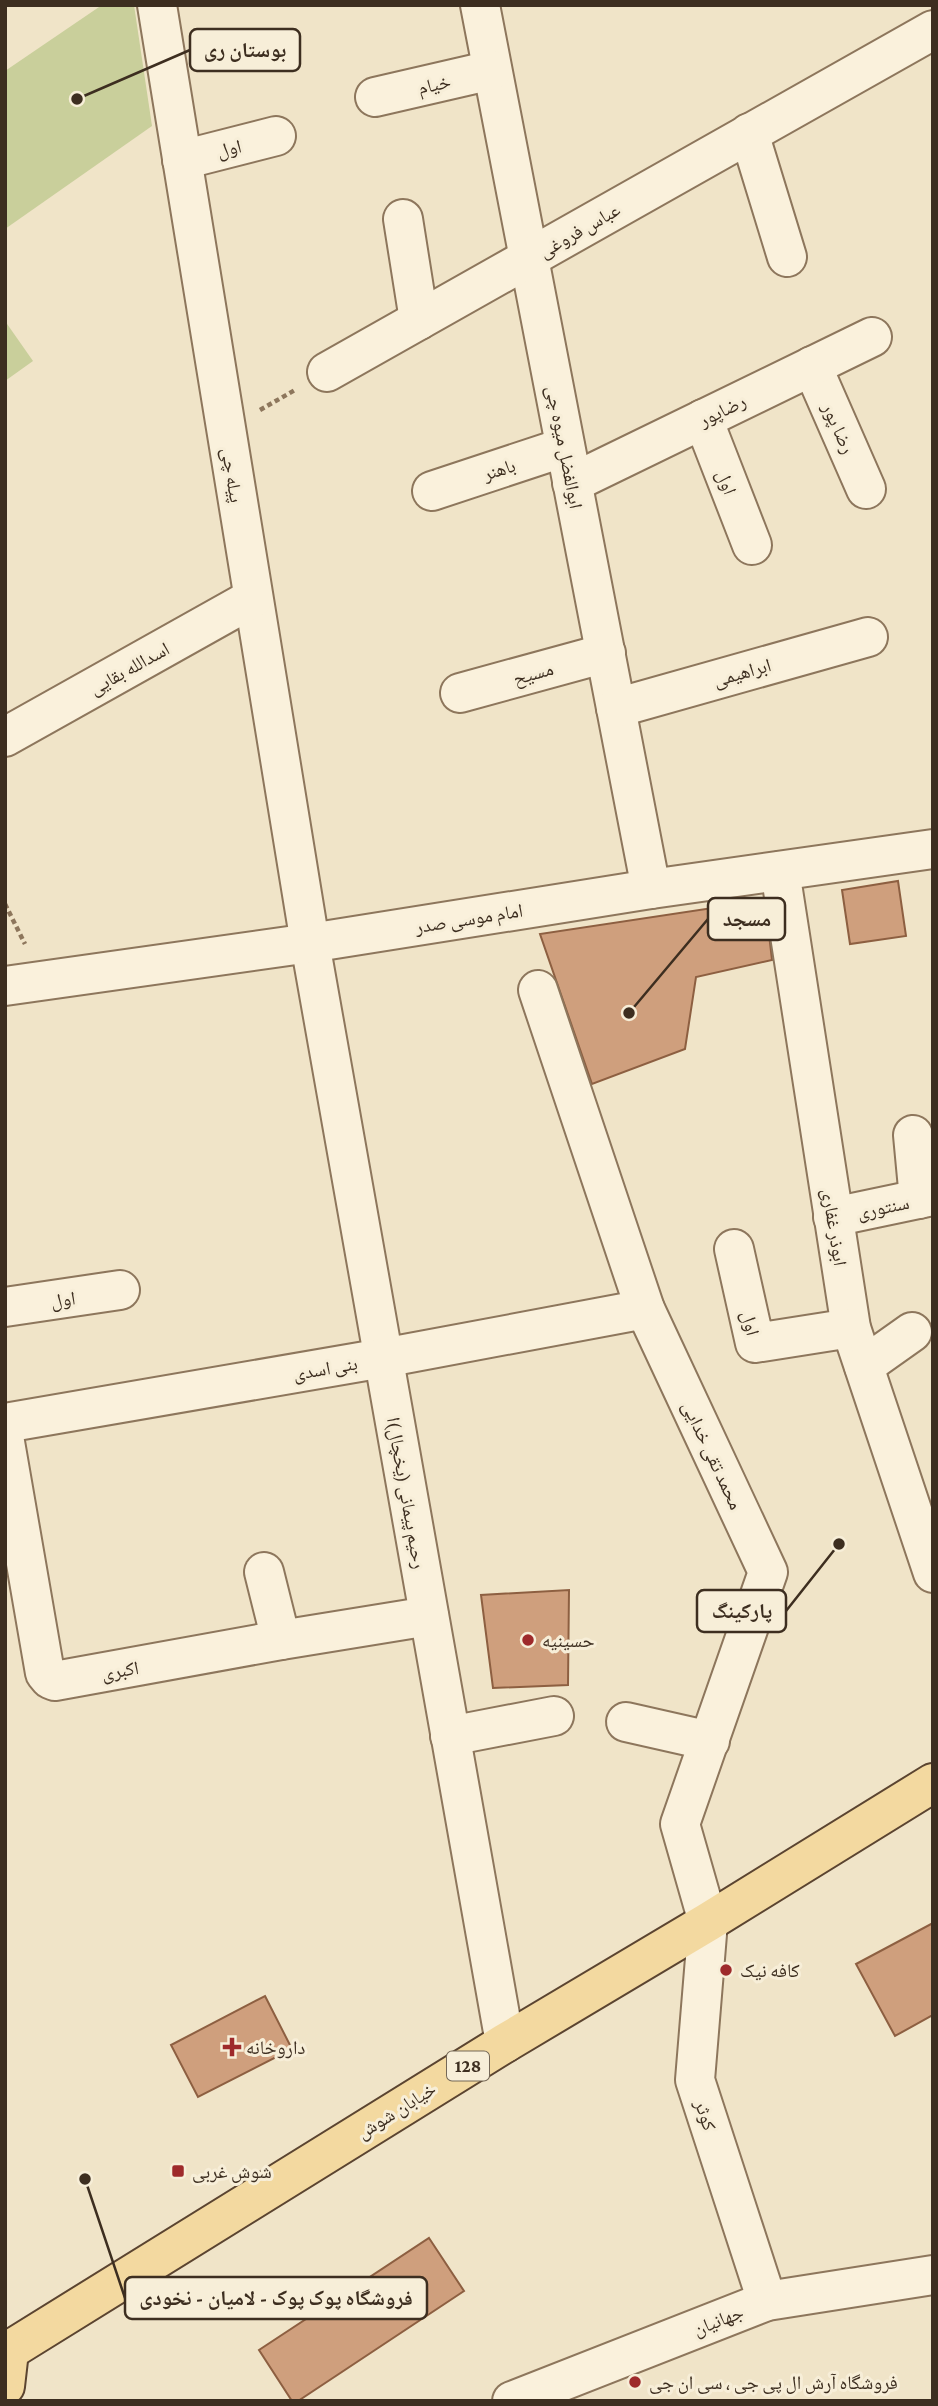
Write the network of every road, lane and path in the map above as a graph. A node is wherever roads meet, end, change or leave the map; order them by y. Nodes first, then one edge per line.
1 (157, 5) edge
2 (480, 5) edge
3 (933, 30) edge
4 (492, 70) junction
5 (375, 97) dead end
6 (750, 133) junction
7 (276, 136) dead end
8 (182, 160) junction
9 (403, 219) dead end
10 (787, 257) dead end
11 (529, 258) junction
12 (419, 320) junction
13 (872, 337) dead end
14 (812, 366) junction
15 (327, 372) joint
16 (703, 419) junction
17 (225, 429) junction
18 (569, 465) junction
19 (866, 489) dead end
20 (432, 491) dead end
21 (752, 545) dead end
22 (253, 598) junction
23 (868, 637) dead end
24 (606, 653) junction
25 (460, 693) dead end
26 (616, 708) junction
27 (5, 737) edge
28 (933, 849) edge
29 (780, 871) junction
30 (651, 889) junction
31 (310, 943) junction
32 (5, 985) edge
33 (538, 990) dead end
34 (913, 1135) dead end
35 (926, 1198) edge
36 (833, 1217) junction
37 (734, 1250) dead end
38 (120, 1290) dead end
39 (5, 1307) edge
40 (645, 1309) junction
41 (851, 1328) junction
42 (912, 1332) dead end
43 (383, 1358) junction
44 (864, 1366) junction
45 (5, 1423) edge
46 (5, 1442) edge
47 (264, 1572) dead end
48 (933, 1573) edge
49 (429, 1616) junction
50 (281, 1640) junction
51 (554, 1717) dead end
52 (626, 1722) dead end
53 (450, 1736) junction
54 (710, 1741) junction
55 (933, 1783) edge
56 (708, 1922) junction
57 (505, 2043) junction
58 (933, 2274) edge
59 (768, 2301) junction
60 (7, 2363) edge
61 (513, 2401) edge

1 - 8 street, پیله چی
2 - 4 street, ابوالفضل میوه چی
3 - 6 street, عباس فروغی
4 - 5 street, خیام
4 - 11 street, ابوالفضل میوه چی
6 - 10 street
6 - 11 street, عباس فروغی
7 - 8 street, اول
8 - 17 street, پیله چی
9 - 12 street
11 - 12 street, عباس فروغی
11 - 18 street, ابوالفضل میوه چی
12 - 15 street, عباس فروغی
13 - 14 street, رضاپور
14 - 16 street, رضاپور
14 - 19 street, رضا پور
15 - 17 path
16 - 18 street, رضاپور
16 - 21 street, اول
17 - 22 street, پیله چی
18 - 20 street, باهنر
18 - 24 street, ابوالفضل میوه چی
22 - 27 street, اسدالله بقایی
22 - 31 street, پیله چی
23 - 26 street, ابراهیمی
24 - 25 street, مسیح
24 - 26 street, ابوالفضل میوه چی
26 - 30 street, ابوالفضل میوه چی
28 - 29 street, امام موسی صدر
29 - 30 street, امام موسی صدر
29 - 36 street, ابوذر غفاری
30 - 31 street, امام موسی صدر
31 - 32 street, امام موسی صدر
31 - 43 street, رحیم پیمانی (یخچال)ا
33 - 40 street, محمد تقی خدایی
34 - 35 street
35 - 36 street, سنتوری
36 - 41 street, ابوذر غفاری
37 - 41 street, اول
38 - 39 street, اول
40 - 43 street, بنی اسدی
40 - 54 street, محمد تقی خدایی
41 - 44 street, ابوذر غفاری
42 - 44 street
43 - 45 street, بنی اسدی
43 - 49 street, رحیم پیمانی (یخچال)ا
44 - 48 street, ابوذر غفاری
46 - 50 street, اکبری
47 - 50 street
49 - 50 street, اکبری
49 - 53 street, رحیم پیمانی (یخچال)ا
51 - 53 street
52 - 54 street
53 - 57 street, رحیم پیمانی (یخچال)ا
54 - 56 street, محمد تقی خدایی
55 - 56 main road, خیابان شوش / 128
56 - 57 main road, خیابان شوش / 128
56 - 59 street, کوثر
57 - 60 main road, خیابان شوش / 128
58 - 59 street, جهانیان
59 - 61 street, جهانیان

